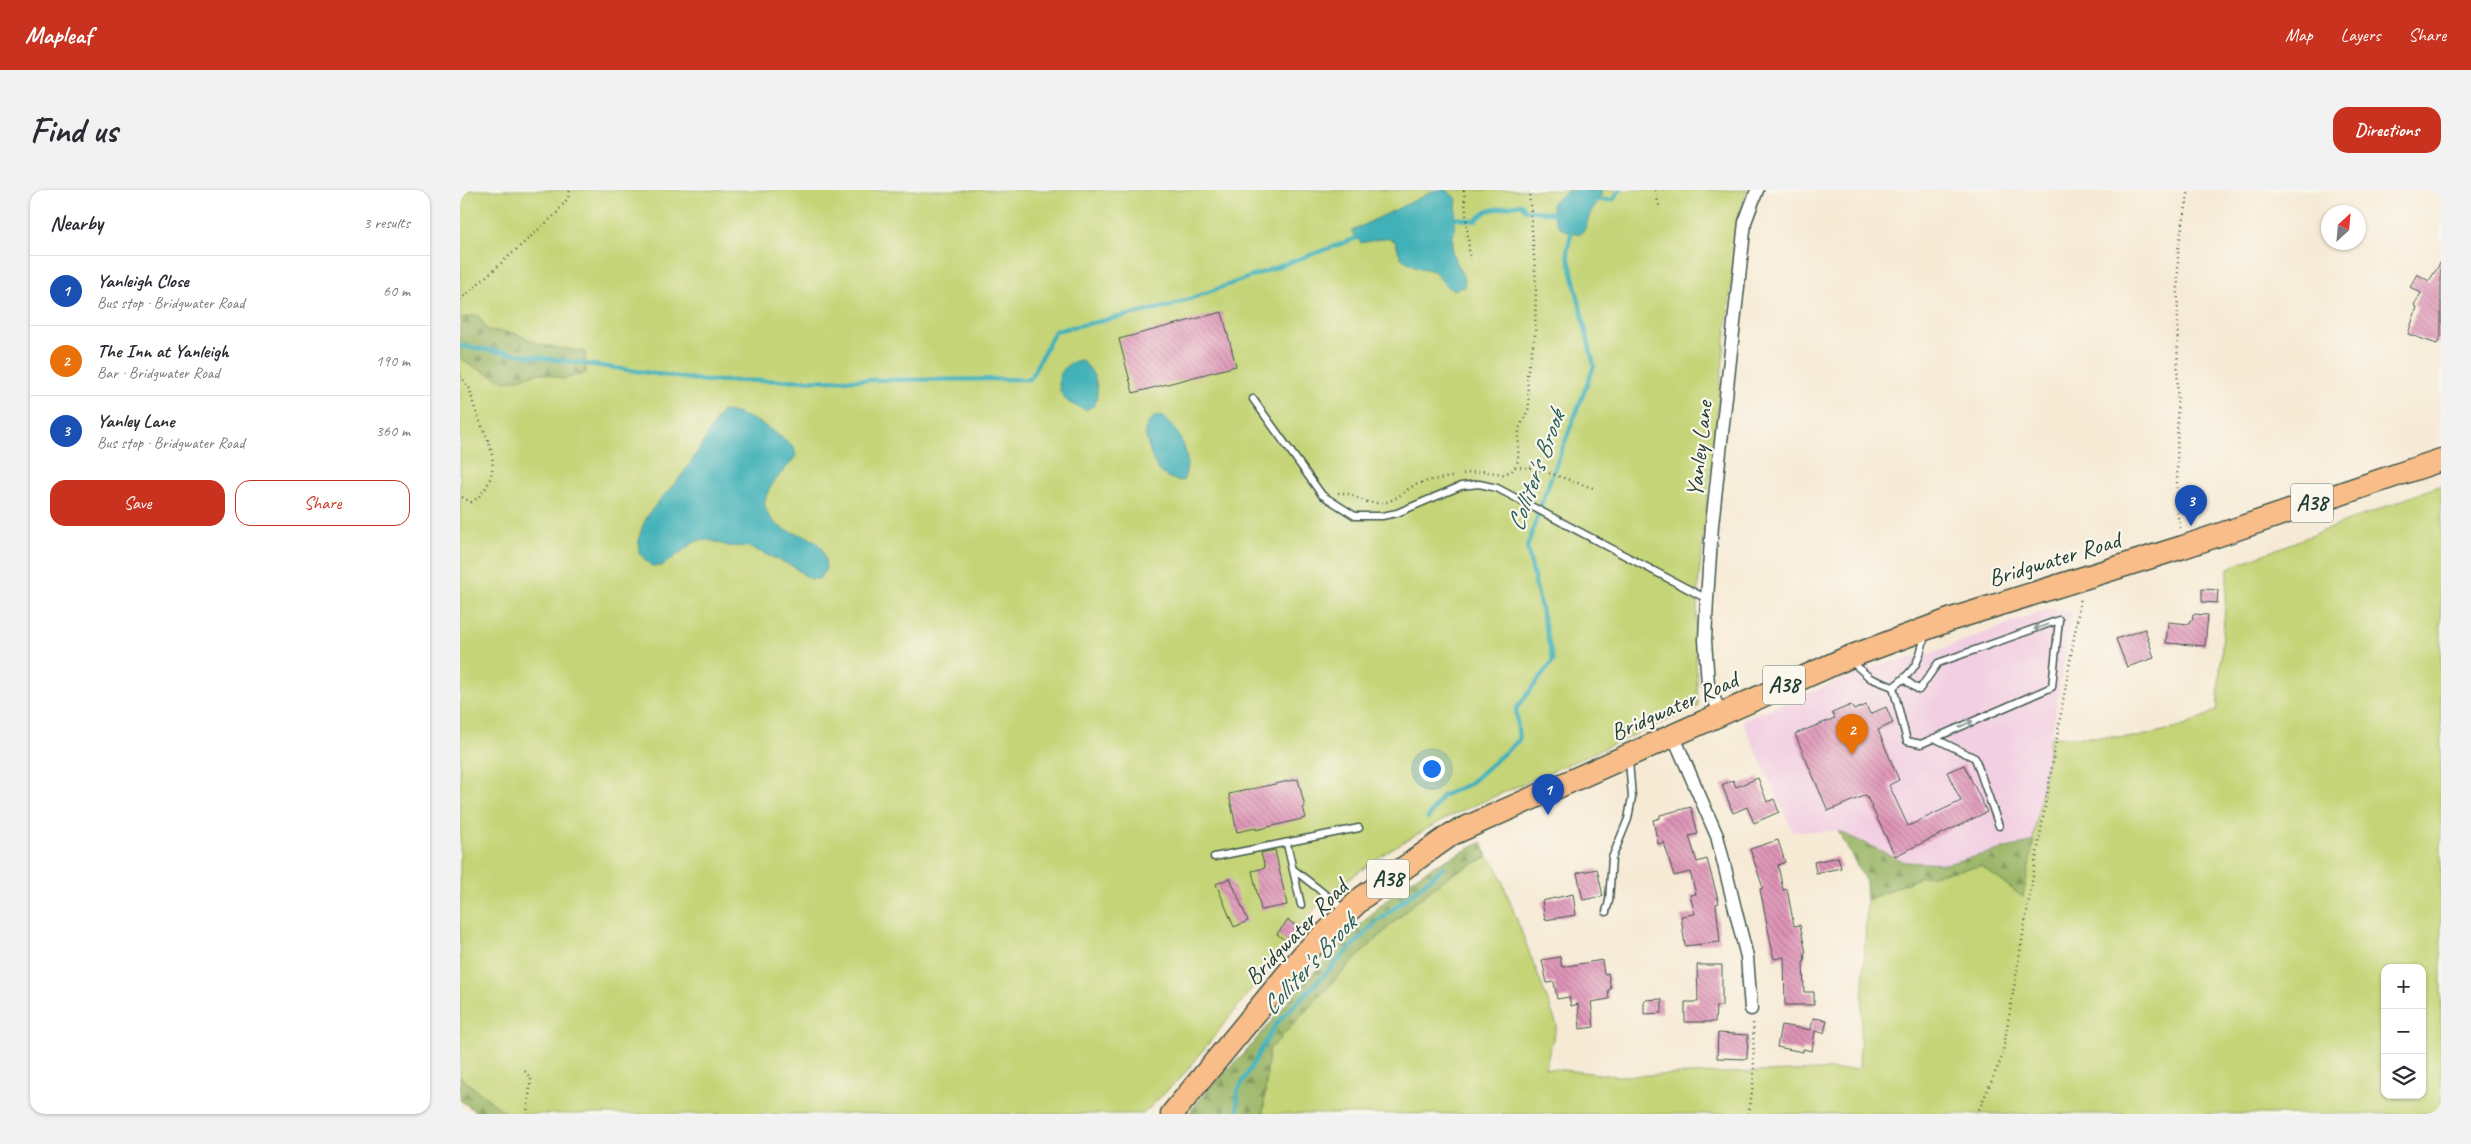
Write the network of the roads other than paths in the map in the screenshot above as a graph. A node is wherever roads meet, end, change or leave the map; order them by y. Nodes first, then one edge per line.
1 (1757, 190) edge
2 (1253, 399) dead end
3 (2441, 460) edge
4 (1707, 599) junction
5 (1926, 628) junction
6 (1847, 658) junction
7 (1904, 679) junction
8 (1893, 687) junction
9 (1720, 713) junction
10 (1673, 735) junction
11 (1934, 738) junction
12 (1628, 755) junction
13 (1999, 826) dead end
14 (1359, 828) dead end
15 (1287, 844) junction
16 (1214, 857) dead end
17 (1293, 870) junction
18 (1301, 905) dead end
19 (1348, 912) junction
20 (1606, 912) dead end
21 (1750, 1009) road end
22 (1172, 1114) edge

1 - 4 street, Yanley Lane
2 - 4 lane
3 - 5 highway, Bridgwater Road / A38
4 - 9 street, Yanley Lane
5 - 6 highway, Bridgwater Road / A38
5 - 7 lane
6 - 8 lane
6 - 9 highway, Bridgwater Road / A38
7 - 8 lane
11 -> 7 lane
8 - 11 lane
9 - 10 highway, Bridgwater Road / A38
10 - 12 highway, Bridgwater Road / A38
10 - 21 street
11 - 13 lane
12 - 19 highway, Bridgwater Road / A38
12 - 20 lane
14 - 15 lane
15 - 16 lane
15 - 17 lane
17 - 18 lane
17 - 19 lane
19 - 22 highway, Bridgwater Road / A38

